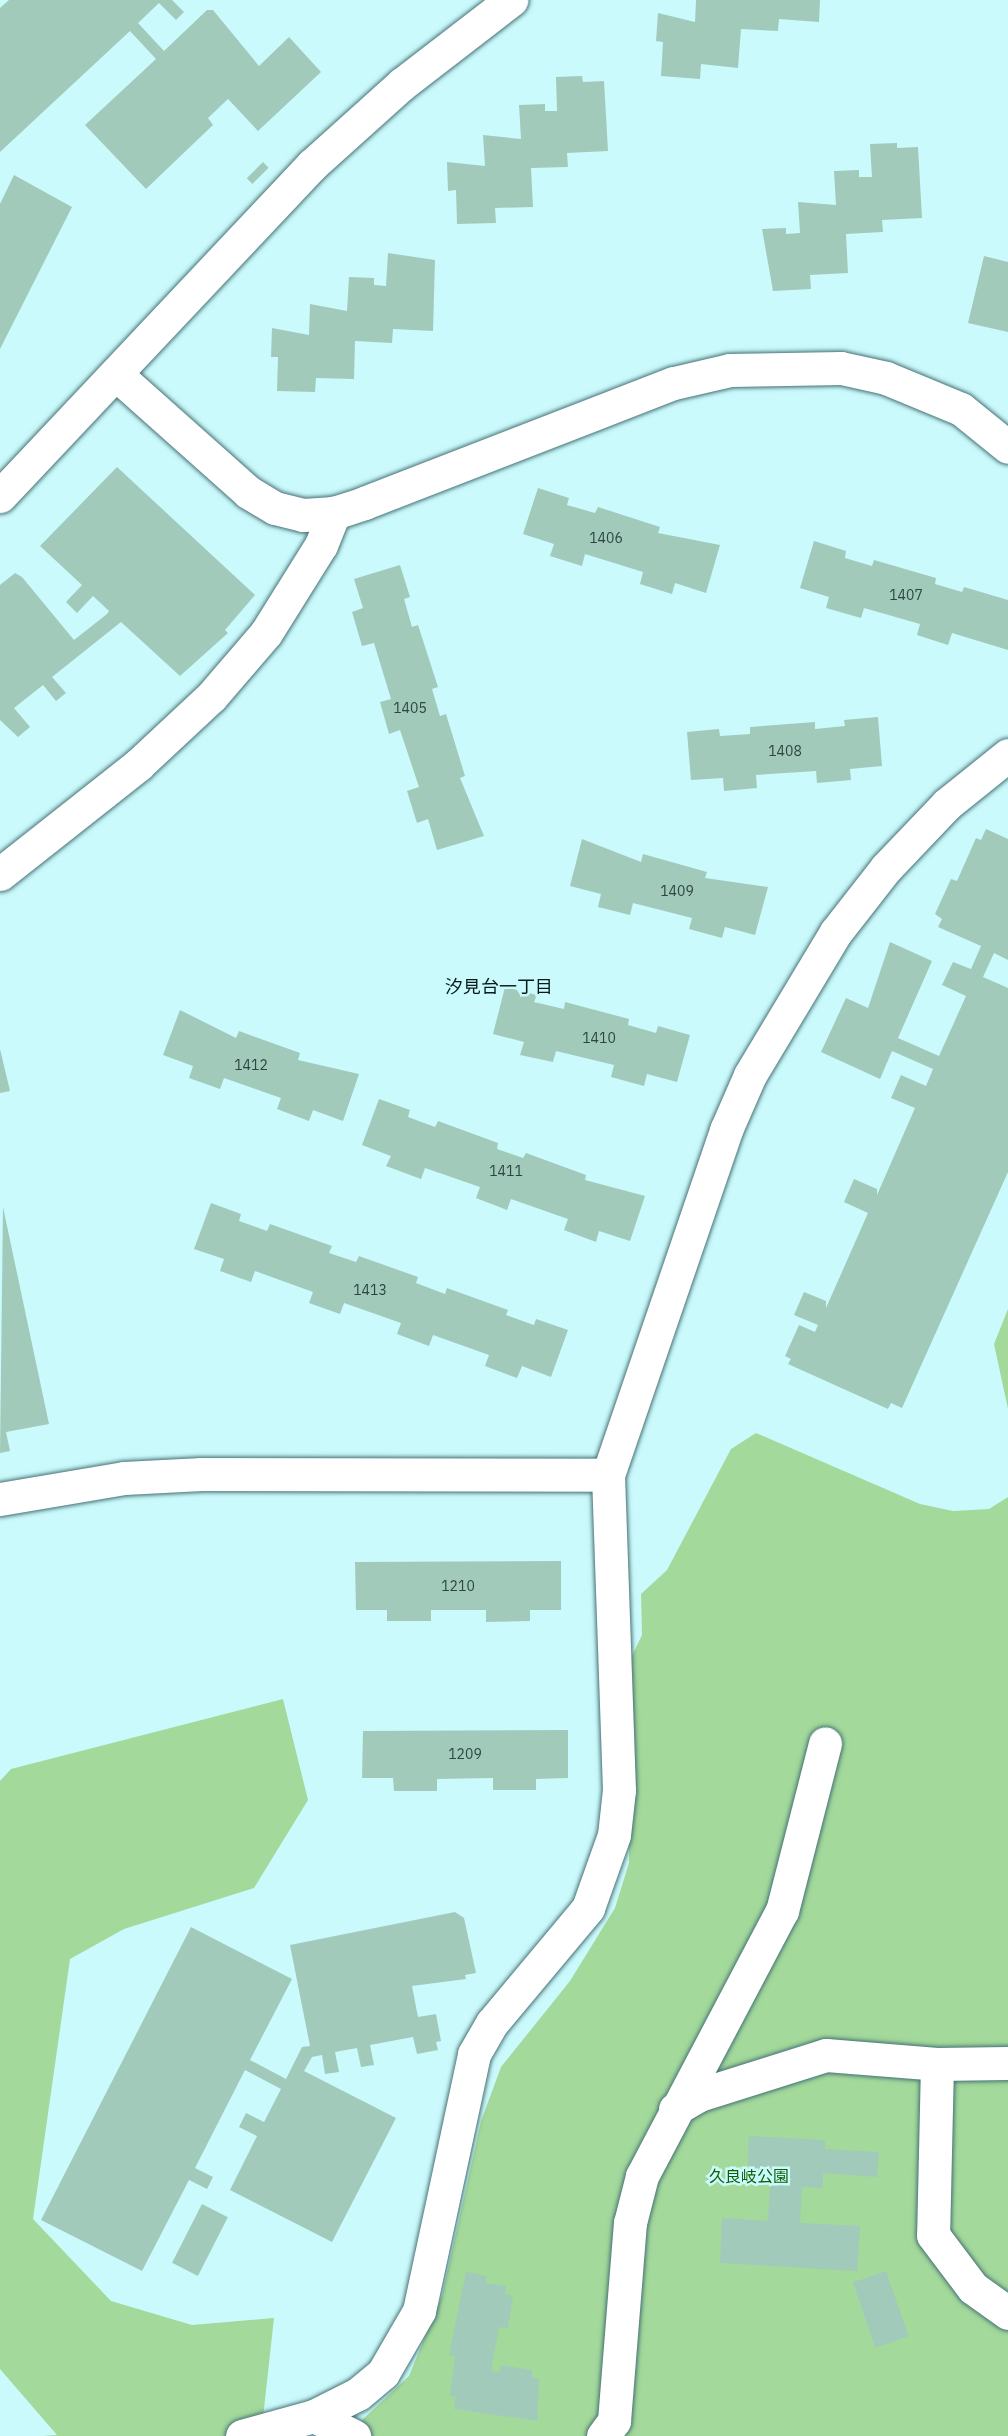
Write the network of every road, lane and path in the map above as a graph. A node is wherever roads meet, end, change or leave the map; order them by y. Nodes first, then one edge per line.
1 (511, 0) edge
2 (118, 376) junction
3 (1008, 447) edge
4 (0, 496) edge
5 (334, 513) junction
6 (1008, 755) edge
7 (0, 873) edge
8 (608, 1474) junction
9 (0, 1499) edge
10 (825, 1743) dead end
11 (1008, 2063) edge
12 (937, 2064) junction
13 (675, 2109) junction
14 (1008, 2313) edge
15 (314, 2416) junction
16 (242, 2436) edge
17 (354, 2436) edge
18 (603, 2436) edge

1 - 2 street
2 - 4 street
2 - 5 street
3 - 5 street
5 - 7 street
6 - 8 street
8 - 9 street
8 - 15 street
10 - 13 street
11 - 12 street
12 - 13 street
12 - 14 street
13 - 18 street
15 - 16 street
15 - 17 street

